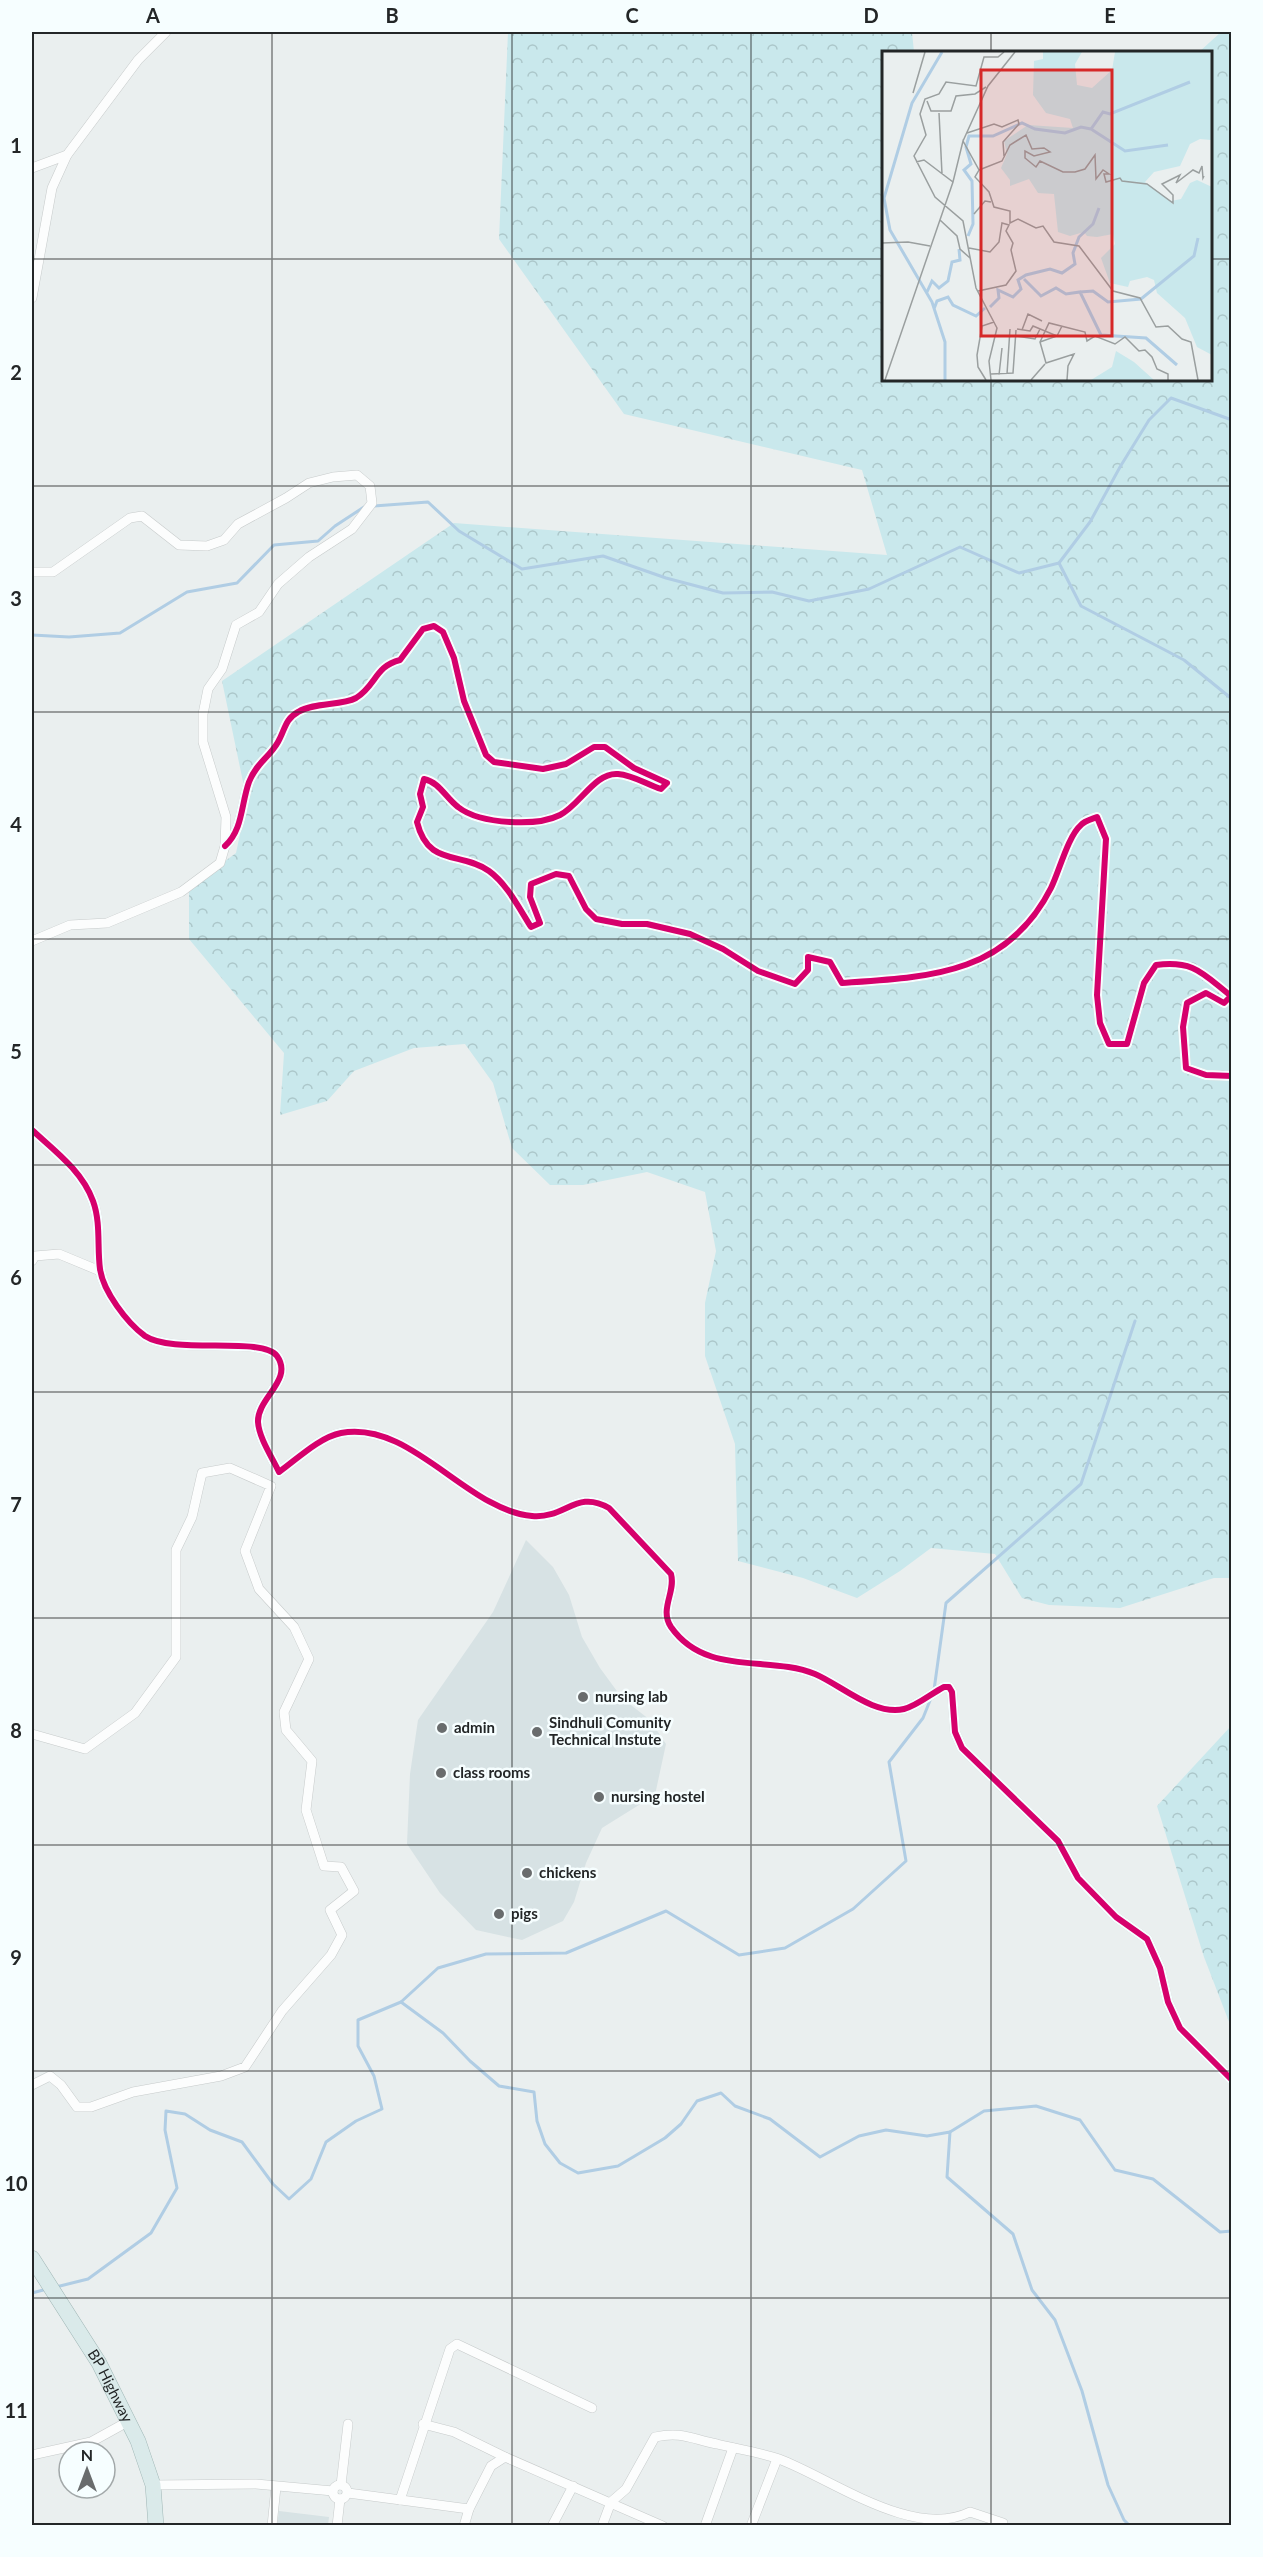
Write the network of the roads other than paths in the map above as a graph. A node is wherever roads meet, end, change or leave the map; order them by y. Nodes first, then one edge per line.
1 (166, 32) edge
2 (67, 155) junction
3 (32, 168) edge
4 (32, 298) edge
5 (32, 572) edge
6 (225, 846) junction
7 (32, 941) edge
8 (1232, 1076) edge
9 (32, 1130) edge
10 (32, 1261) edge
11 (100, 1271) junction
12 (279, 1472) junction
13 (271, 1486) junction
14 (32, 1734) edge
15 (1232, 2080) edge
16 (32, 2085) edge
17 (32, 2258) edge
18 (592, 2408) dead end
19 (129, 2421) junction
20 (348, 2424) dead end
21 (423, 2424) junction
22 (733, 2448) junction
23 (32, 2455) edge
24 (505, 2457) junction
25 (777, 2459) junction
26 (153, 2485) junction
27 (573, 2486) junction
28 (276, 2487) junction
29 (337, 2488) junction
30 (348, 2493) junction
31 (340, 2499) junction
32 (400, 2500) junction
33 (611, 2502) junction
34 (469, 2508) junction
35 (156, 2526) edge
36 (272, 2526) edge
37 (337, 2526) edge
38 (464, 2526) edge
39 (552, 2526) edge
40 (602, 2526) edge
41 (663, 2526) edge
42 (705, 2526) edge
43 (751, 2526) edge
44 (1003, 2526) edge

1 - 2 street
2 - 3 street
2 - 4 street
5 - 6 street
6 - 7 street
6 - 8 street
9 - 11 street
10 - 11 street
11 - 12 street
12 - 13 street
12 - 15 street
13 - 14 street
13 - 16 street
17 - 19 highway, BP Highway
18 - 21 street
19 - 23 street
19 - 26 highway, BP Highway
20 - 29 street
21 - 24 street
21 - 32 street
22 - 25 street
22 - 33 street
22 - 42 street
24 - 27 street
24 - 34 street
25 - 43 street
25 - 44 street
26 - 28 street
26 - 35 highway, BP Highway
27 - 33 street
27 - 39 street
28 - 29 street
28 - 36 street
29 - 30 street
29 - 31 street
30 - 31 street
30 - 32 street
31 - 37 street
32 - 34 street
33 - 40 street
33 - 41 street
34 - 38 street

